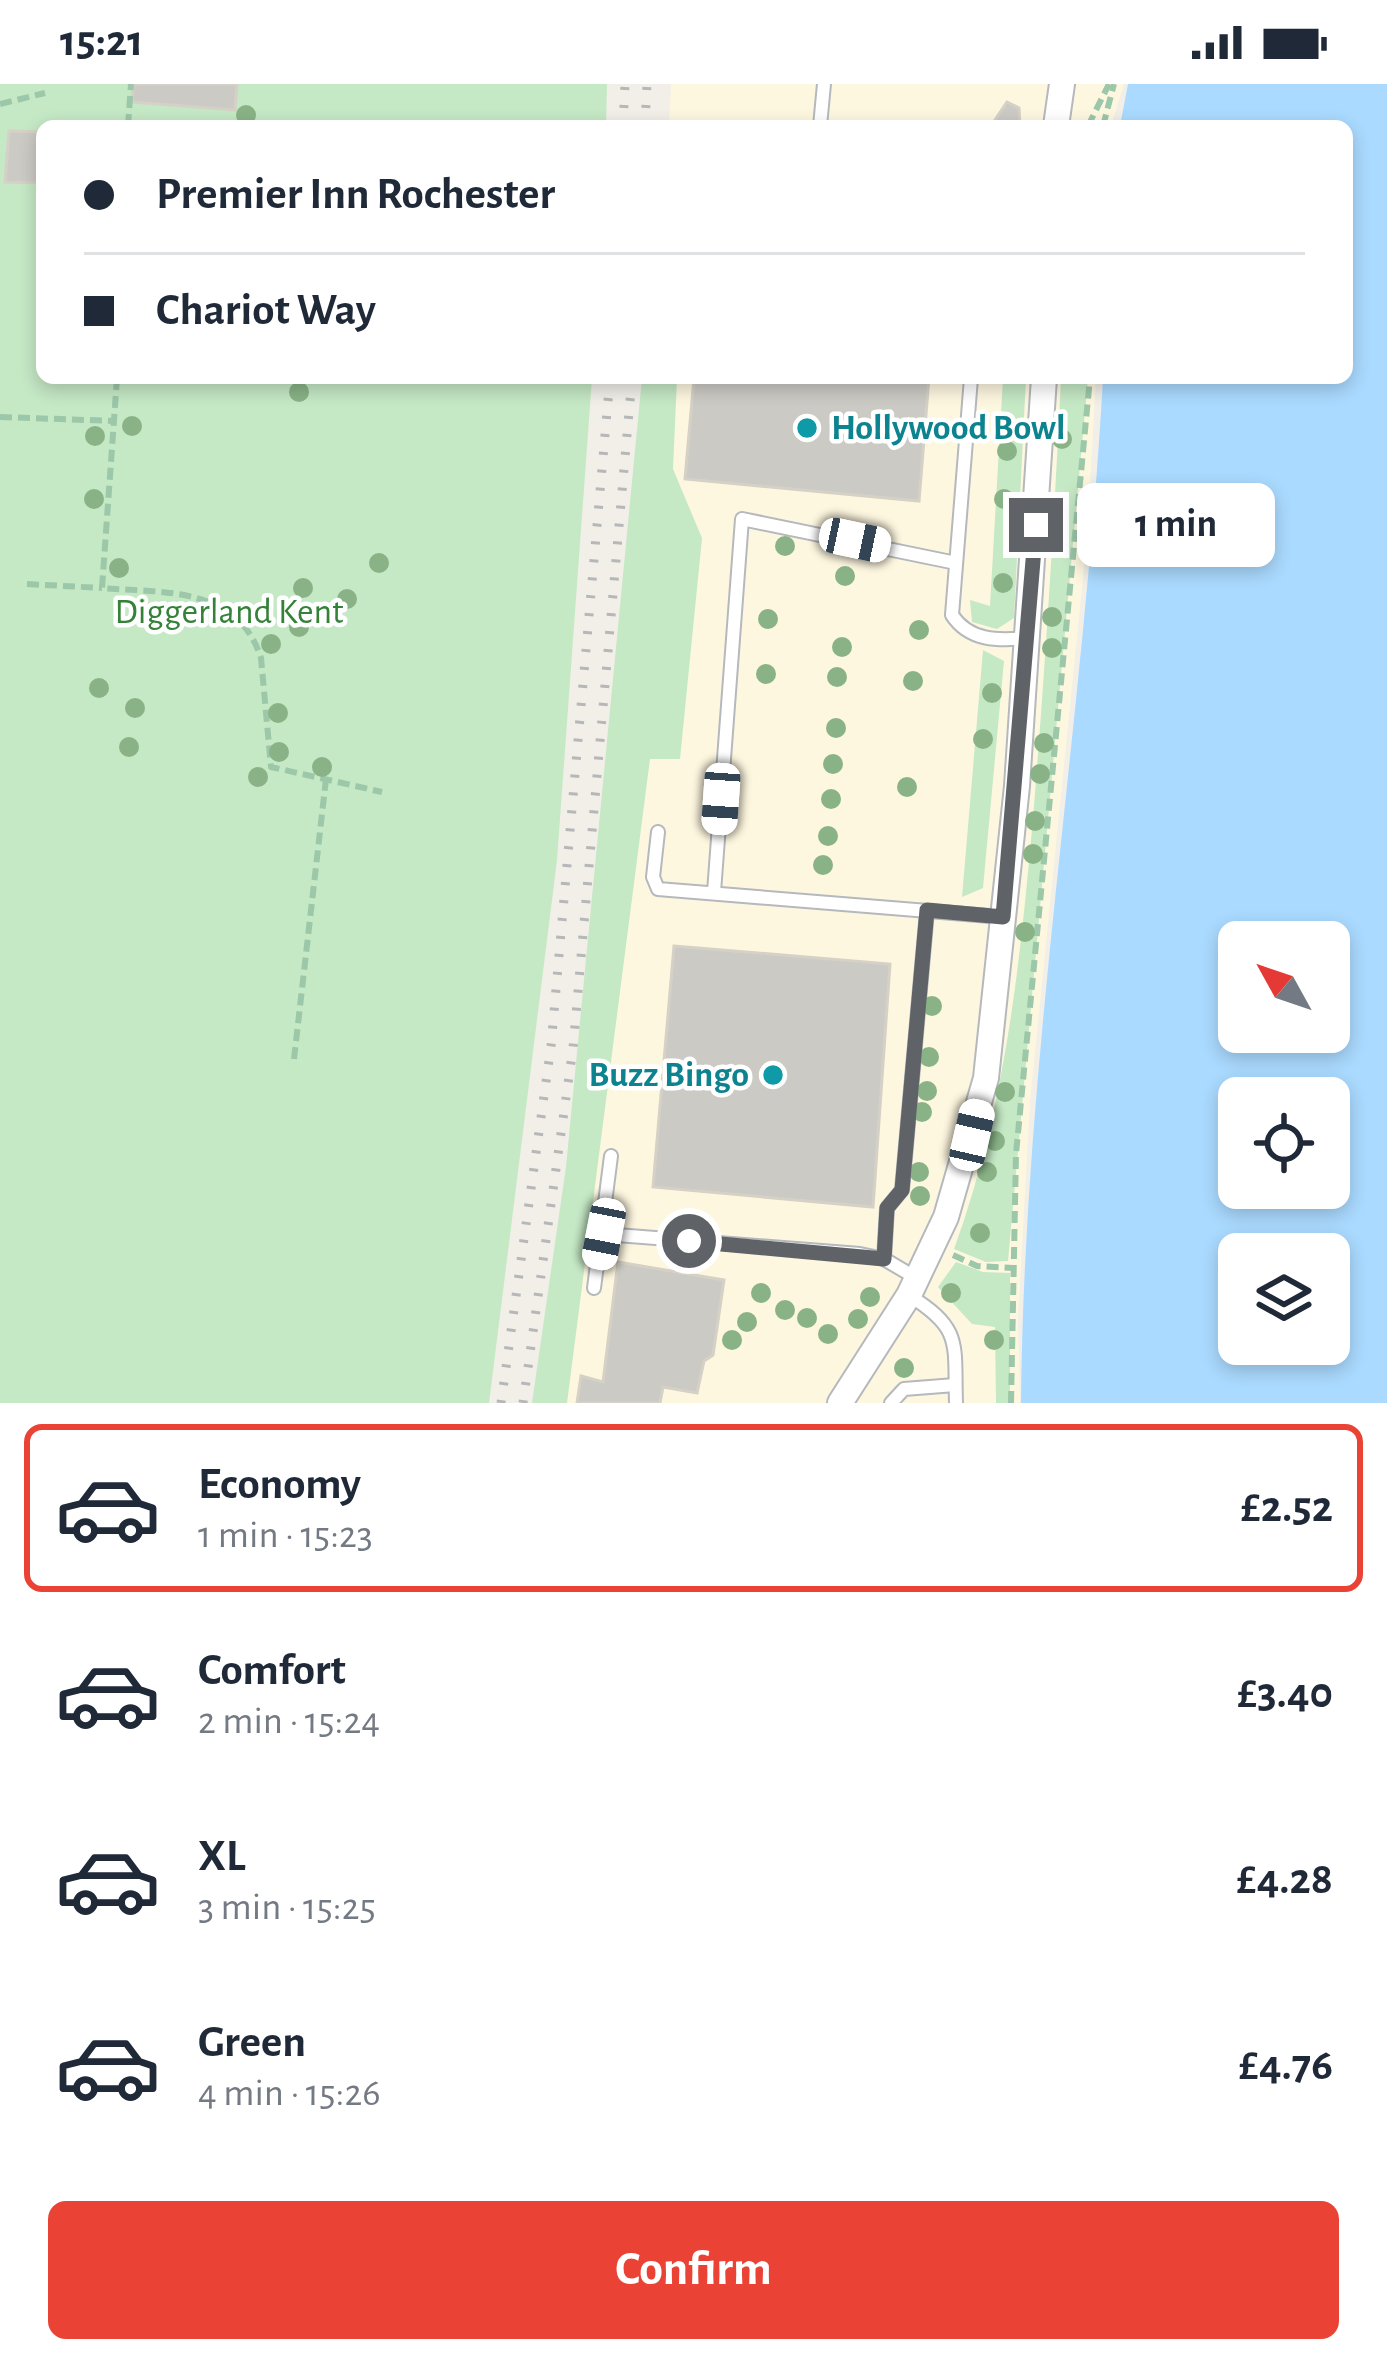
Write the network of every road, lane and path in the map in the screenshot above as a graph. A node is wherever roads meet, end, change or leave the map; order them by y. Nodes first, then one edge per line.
1 (131, 84) edge
2 (824, 84) edge
3 (1062, 84) edge
4 (1112, 84) edge
5 (45, 93) dead end
6 (0, 104) edge
7 (128, 120) edge
8 (821, 120) edge
9 (1057, 120) edge
10 (1091, 120) edge
11 (1104, 120) edge
12 (117, 384) edge
13 (971, 384) edge
14 (1044, 384) edge
15 (1089, 384) edge
16 (0, 417) edge
17 (116, 421) junction
18 (956, 563) junction
19 (28, 584) dead end
20 (102, 588) junction
21 (1028, 638) junction
22 (326, 779) junction
23 (382, 792) dead end
24 (658, 832) dead end
25 (714, 892) junction
26 (927, 910) junction
27 (1003, 917) junction
28 (294, 1059) dead end
29 (611, 1156) dead end
30 (604, 1234) junction
31 (933, 1245) junction
32 (884, 1259) junction
33 (1013, 1268) junction
34 (913, 1287) junction
35 (593, 1288) dead end
36 (955, 1385) junction
37 (840, 1403) edge
38 (891, 1403) edge
39 (956, 1403) edge
40 (1011, 1403) edge

1 - 7 path
2 - 8 lane
3 - 9 street
4 - 10 path
4 - 11 path
5 - 6 path
12 - 17 path
13 - 18 lane
14 - 21 street
15 - 33 path
16 - 17 path
17 - 20 path
18 - 21 lane
18 - 25 lane
19 - 20 path
20 - 22 path
21 - 27 street
22 - 23 path
22 - 28 path
24 - 25 lane
25 - 26 lane
26 - 27 lane
26 - 32 lane
27 - 31 street
29 - 30 lane
30 - 32 lane
30 - 35 lane
31 - 33 path
31 - 34 street
32 - 34 lane
33 - 40 path
34 - 36 lane
34 - 37 street
36 - 38 lane
36 - 39 lane

